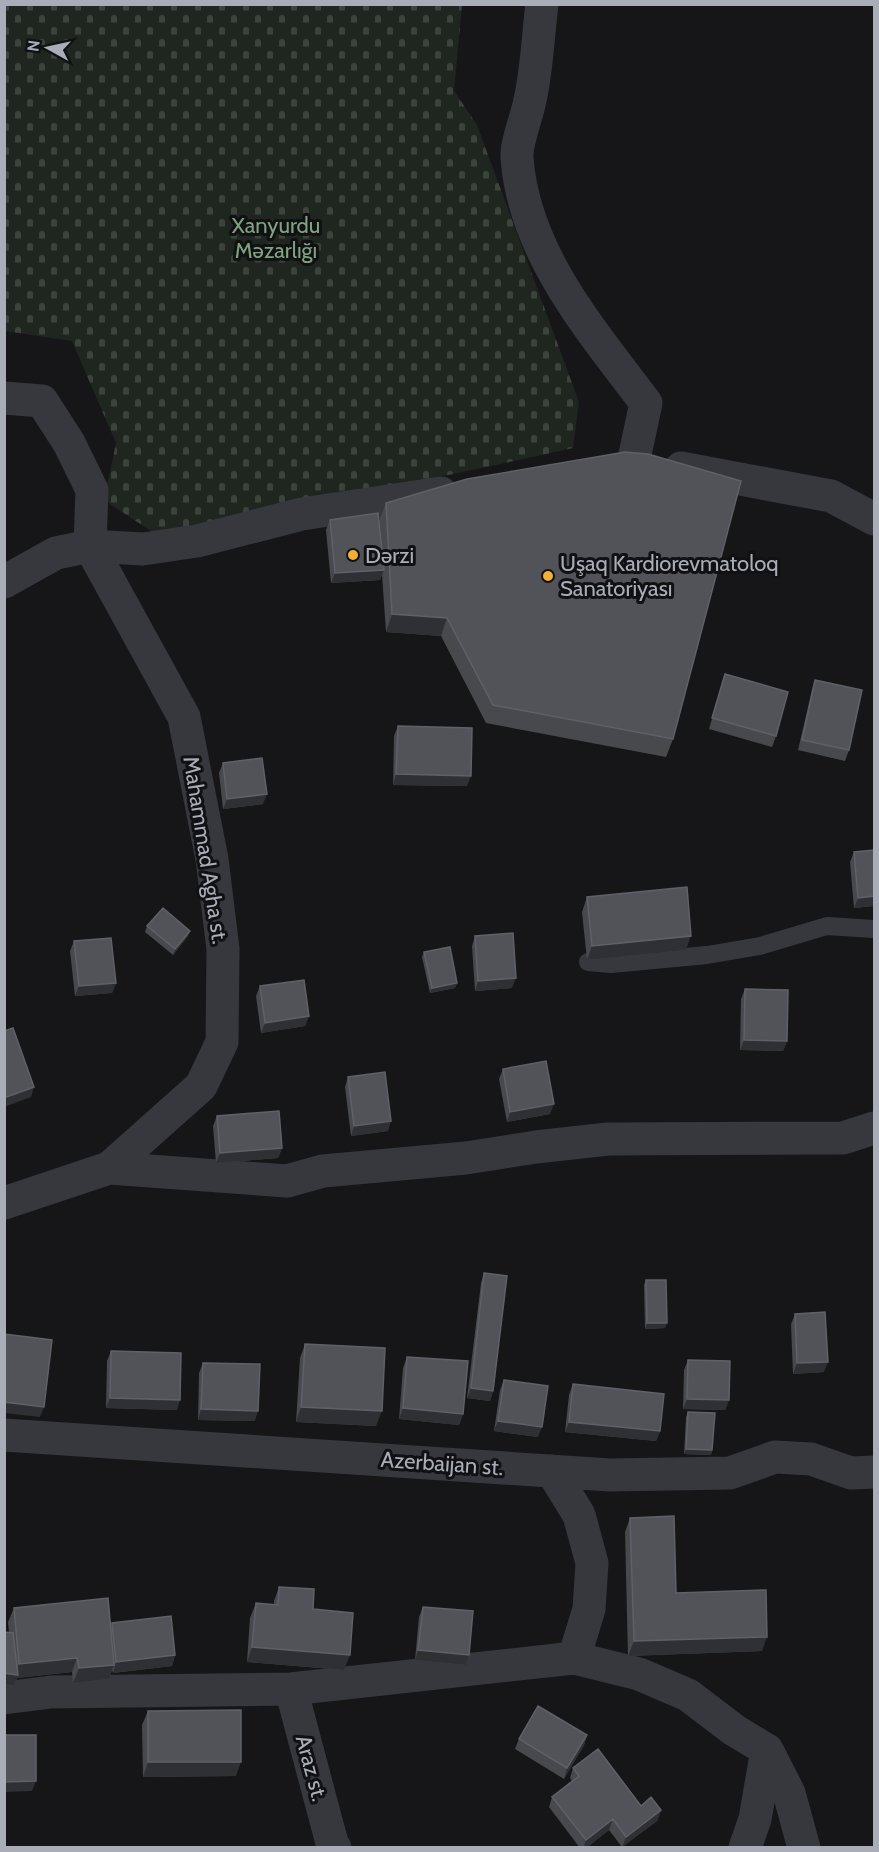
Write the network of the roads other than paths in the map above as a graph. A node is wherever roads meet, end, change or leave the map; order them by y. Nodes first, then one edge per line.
1 (542, 4) edge
2 (4, 398) edge
3 (634, 459) junction
4 (601, 467) edge
5 (467, 489) edge
6 (874, 519) edge
7 (90, 546) junction
8 (4, 582) edge
9 (874, 929) edge
10 (588, 962) dead end
11 (874, 1128) edge
12 (109, 1168) junction
13 (4, 1203) edge
14 (4, 1435) edge
15 (552, 1471) junction
16 (874, 1472) edge
17 (574, 1658) junction
18 (291, 1689) junction
19 (4, 1698) edge
20 (767, 1750) junction
21 (335, 1848) edge
22 (745, 1848) edge
23 (804, 1848) edge

1 - 3 street
2 - 7 street
3 - 4 street
3 - 6 street
5 - 7 street
7 - 8 street
7 - 12 street, Mahammad Agha st.
9 - 10 lane
11 - 12 street
12 - 13 street
14 - 15 street, Azerbaijan st.
15 - 16 street, Azerbaijan st.
15 - 17 street
17 - 18 street
17 - 20 street
18 - 19 street
18 - 21 street, Araz st.
20 - 22 street
20 - 23 street

